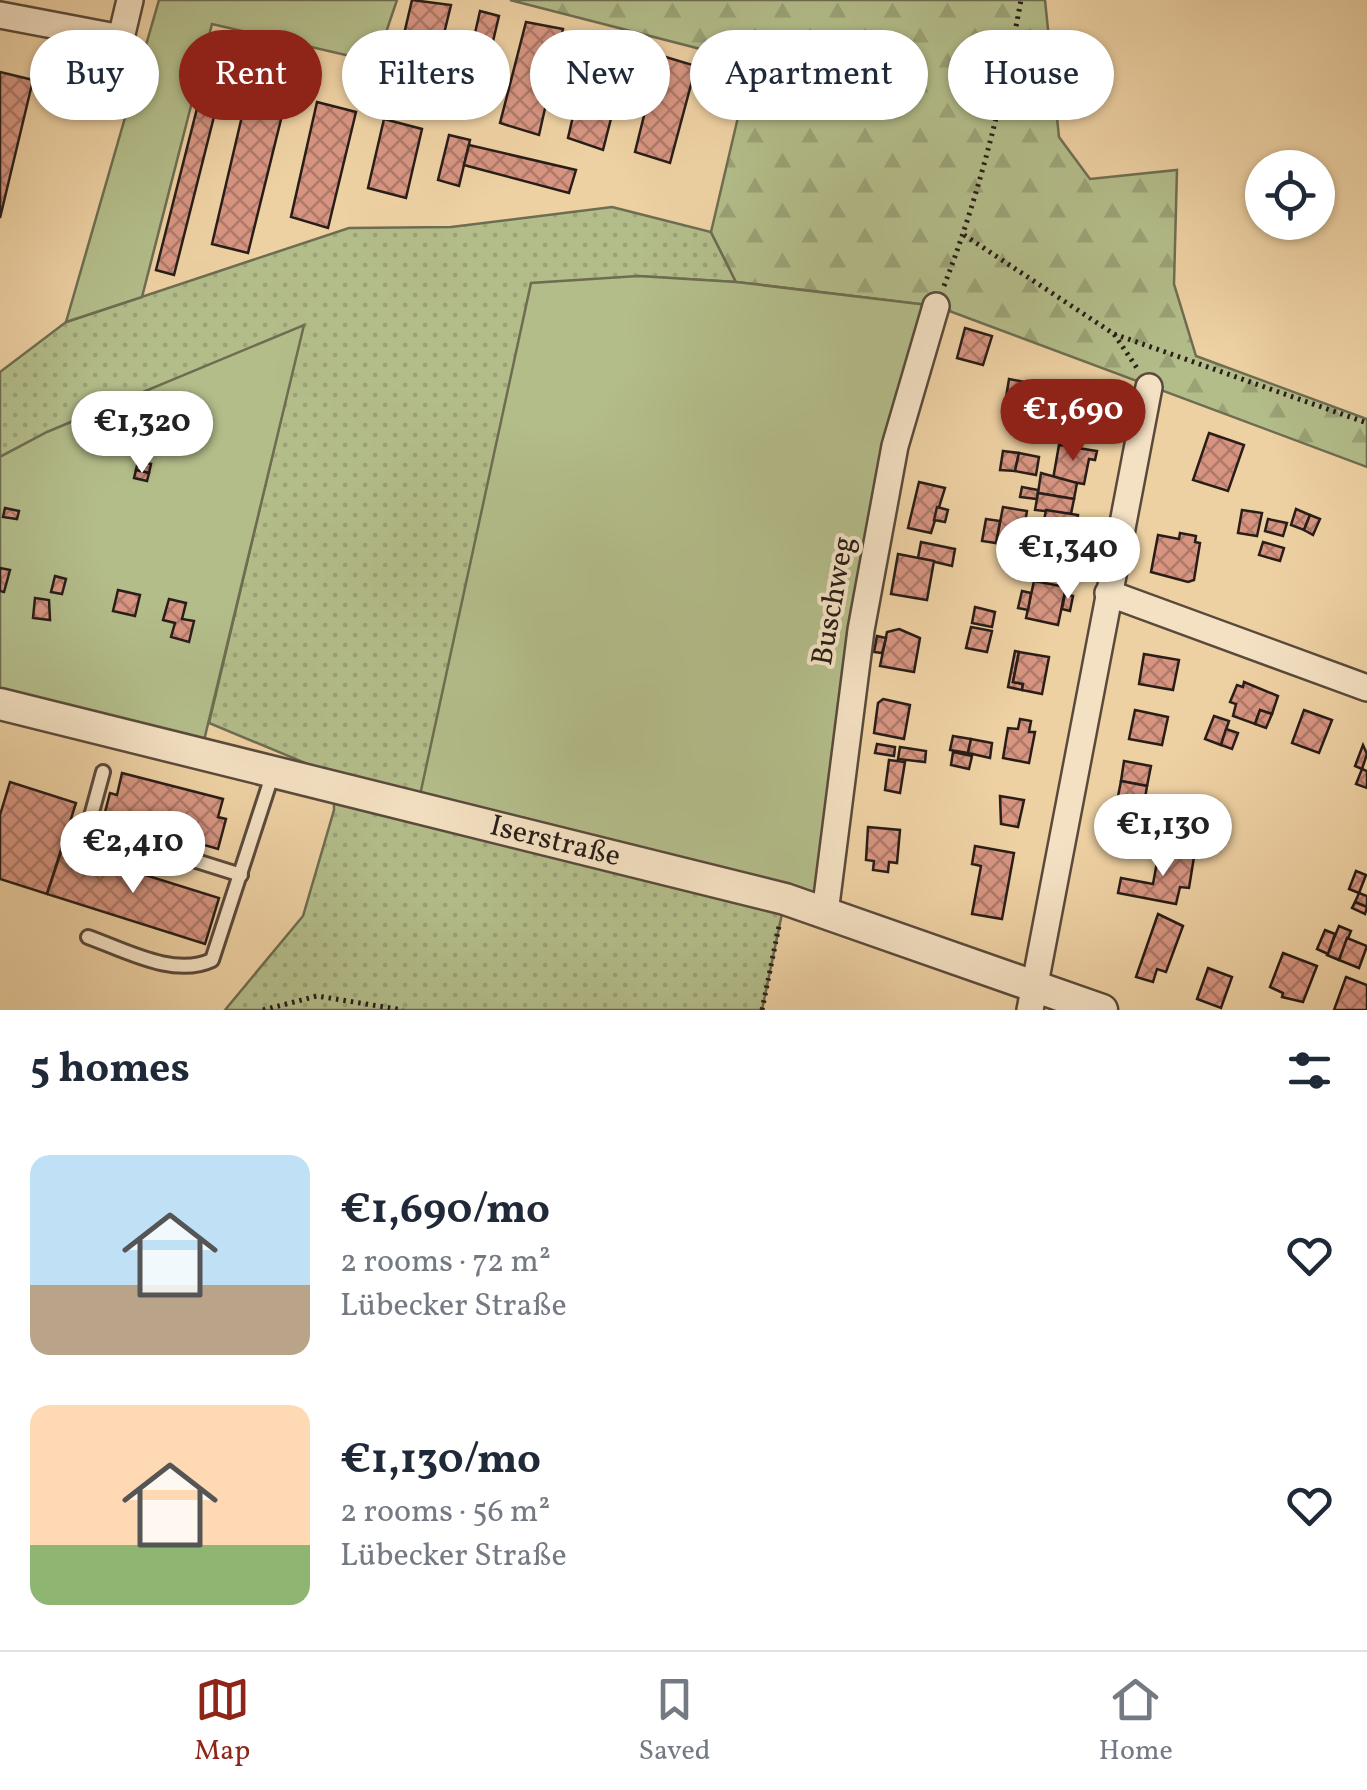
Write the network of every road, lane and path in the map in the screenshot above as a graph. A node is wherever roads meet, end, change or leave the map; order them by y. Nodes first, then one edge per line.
1 (130, 0) edge
2 (1021, 0) edge
3 (0, 15) edge
4 (964, 234) junction
5 (936, 306) joint
6 (1114, 334) junction
7 (1149, 388) joint
8 (1367, 423) edge
9 (1108, 593) junction
10 (1367, 688) edge
11 (0, 704) edge
12 (273, 770) junction
13 (103, 772) dead end
14 (241, 875) junction
15 (785, 899) junction
16 (826, 913) junction
17 (88, 937) dead end
18 (1033, 998) edge
19 (262, 1010) edge
20 (403, 1010) edge
21 (762, 1010) edge
22 (1102, 1010) edge

1 - 3 street
2 - 4 path
4 - 5 path
4 - 6 path
5 - 16 street, Buschweg
6 - 7 path
6 - 8 path
7 - 9 street
9 - 10 street
9 - 18 street
11 - 12 street, Iserstraße
12 - 14 lane
12 - 15 street, Iserstraße
13 - 14 lane
14 - 17 lane
15 - 16 street, Iserstraße
15 - 21 path
16 - 18 street, Iserstraße
18 - 22 street, Iserstraße
19 - 20 path

